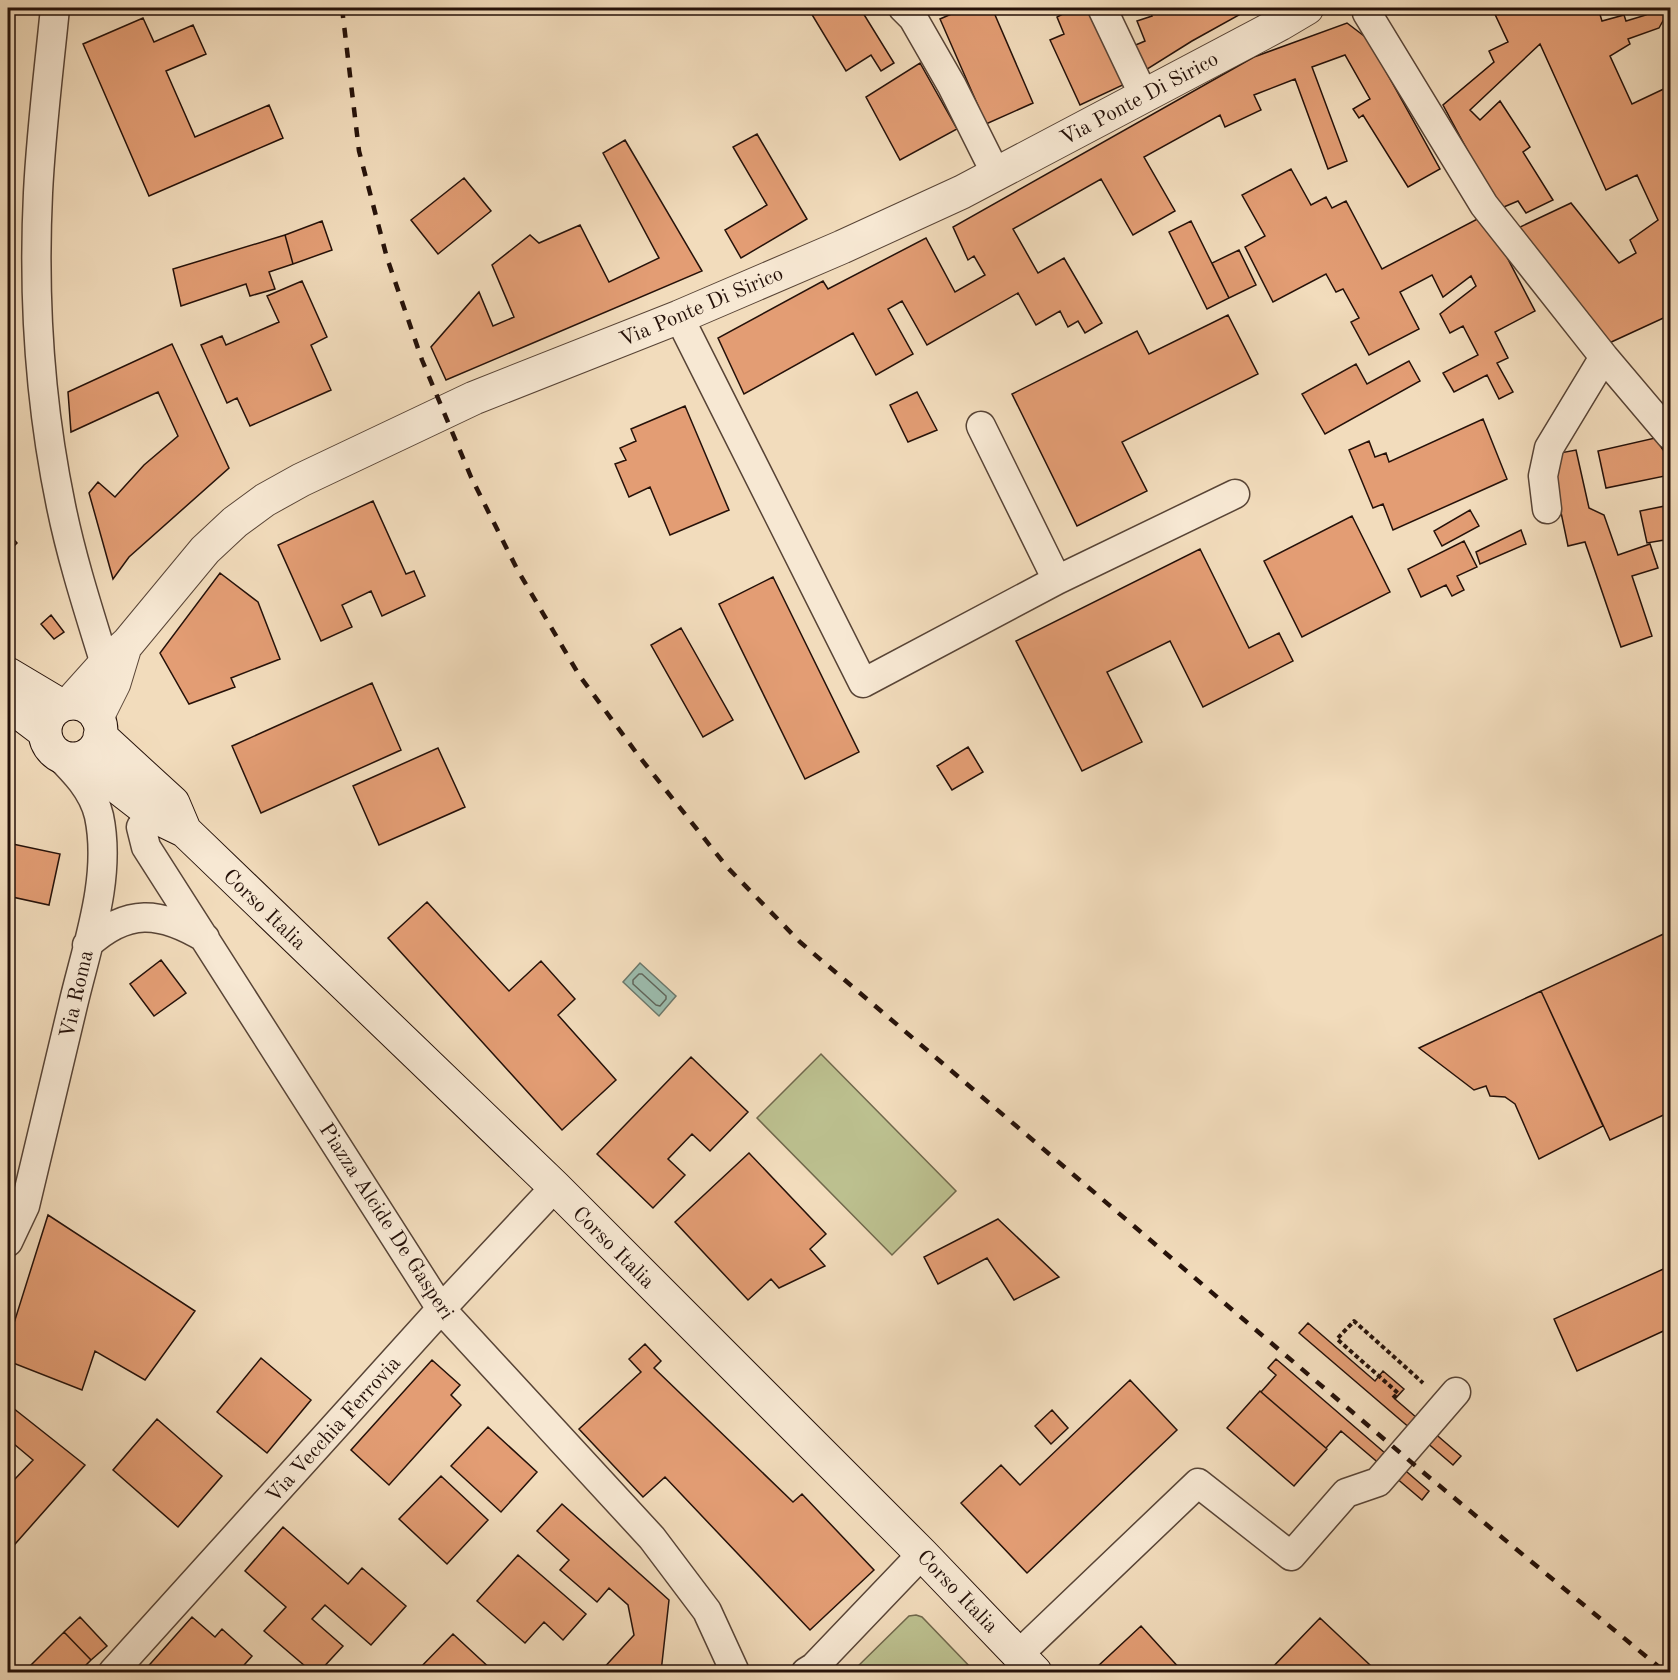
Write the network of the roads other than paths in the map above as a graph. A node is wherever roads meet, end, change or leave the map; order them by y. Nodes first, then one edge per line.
1 (55, 8) edge
2 (903, 8) edge
3 (1101, 8) edge
4 (1307, 8) edge
5 (1370, 9) edge
6 (1144, 96) junction
7 (996, 174) junction
8 (679, 317) junction
9 (1604, 357) junction
10 (981, 426) dead end
11 (1671, 435) edge
12 (1234, 494) dead end
13 (1547, 509) dead end
14 (1057, 580) junction
15 (116, 661) junction
16 (8, 675) edge
17 (8, 704) edge
18 (73, 729) junction
19 (164, 820) junction
20 (102, 863) junction
21 (205, 938) junction
22 (87, 945) junction
23 (555, 1187) junction
24 (8, 1242) edge
25 (441, 1309) junction
26 (1451, 1398) road end
27 (922, 1554) junction
28 (1027, 1663) edge
29 (114, 1672) edge
30 (735, 1672) edge
31 (806, 1672) edge

1 - 15 street
2 - 7 street
3 - 6 street
4 - 6 street, Via Ponte Di Sirico
5 - 9 street
6 - 7 street, Via Ponte Di Sirico
7 - 8 street, Via Ponte Di Sirico
8 - 14 street
8 - 15 street, Via Ponte Di Sirico
9 - 11 street
9 - 13 street
10 - 14 street
12 - 14 street
15 - 18 street, Via Ponte Di Sirico
16 - 18 street
17 - 18 street
18 - 19 street, Corso Italia
18 - 20 street, Via Roma
19 - 20 street
19 - 21 street, Piazza Alcide De Gasperi
19 - 23 street, Corso Italia
20 - 22 street, Via Roma
21 - 22 street
21 - 25 street, Piazza Alcide De Gasperi
22 - 24 street, Via Roma
23 - 25 street, Via Vecchia Ferrovia
23 - 27 street, Corso Italia
25 - 29 street, Via Vecchia Ferrovia
25 - 30 street, Piazza Alcide De Gasperi
26 - 28 street
27 - 28 street, Corso Italia
27 - 31 street

